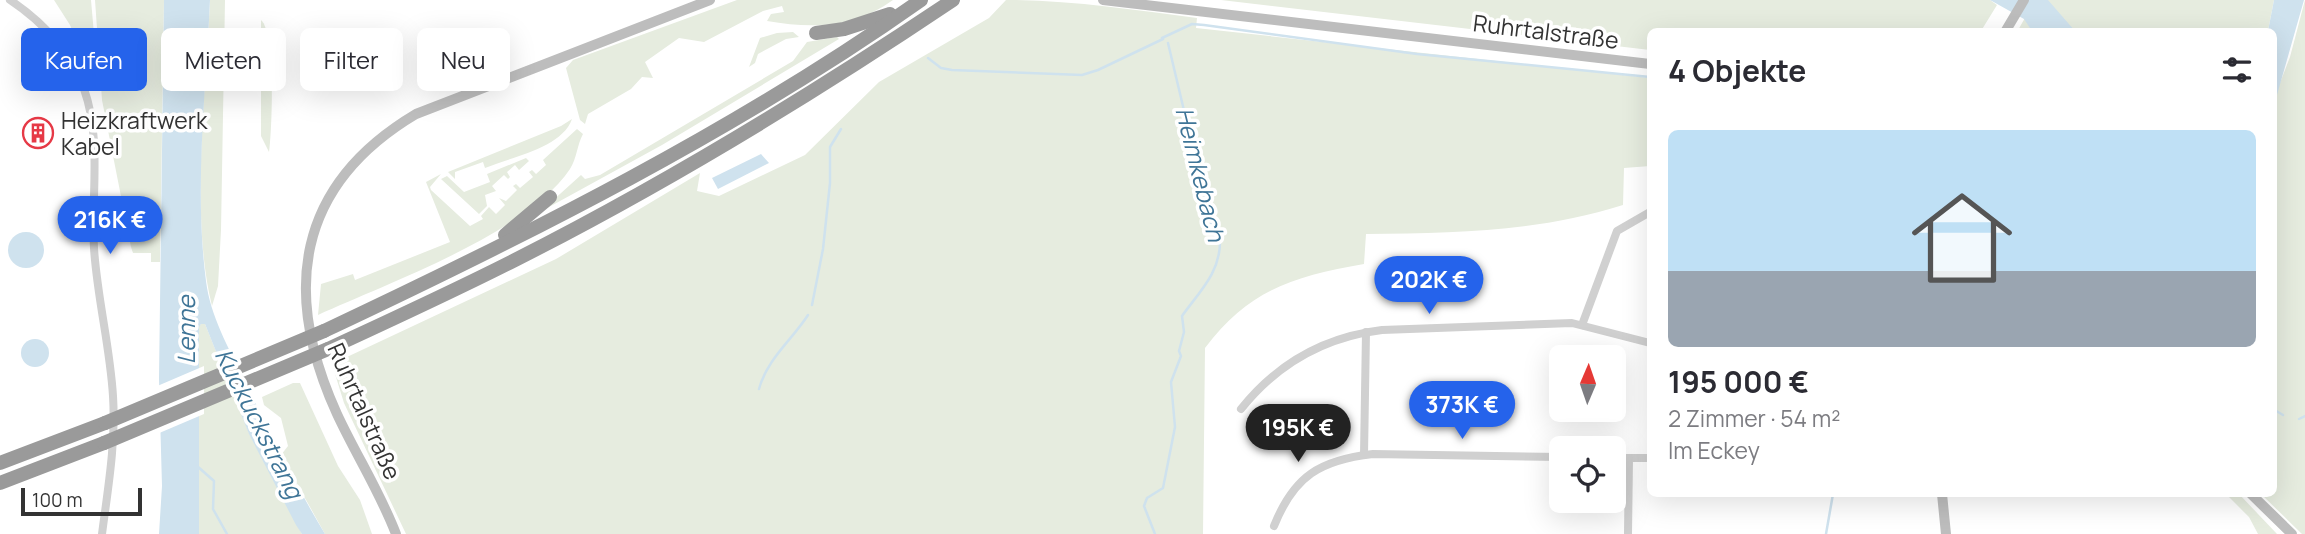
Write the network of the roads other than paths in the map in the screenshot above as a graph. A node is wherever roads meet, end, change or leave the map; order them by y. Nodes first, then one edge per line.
1 (10, 0) edge
2 (710, 0) edge
3 (954, 0) edge
4 (1103, 0) edge
5 (2024, 0) edge
6 (916, 3) edge
7 (2007, 27) edge
8 (816, 33) dead end
9 (1647, 64) edge
10 (550, 197) dead end
11 (1647, 214) edge
12 (448, 273) junction
13 (1582, 325) junction
14 (1366, 332) junction
15 (1647, 342) edge
16 (1241, 409) dead end
17 (1364, 455) junction
18 (1549, 457) edge
19 (1629, 458) joint
20 (1647, 458) edge
21 (0, 463) edge
22 (0, 483) edge
23 (1942, 497) edge
24 (2254, 497) edge
25 (1274, 526) dead end
26 (102, 534) edge
27 (396, 534) edge
28 (1628, 534) edge
29 (1946, 534) edge
30 (2292, 534) edge

1 - 26 street
2 - 27 main road, Ruhrtalstraße
3 - 22 highway, bridge
4 - 9 main road, Ruhrtalstraße
5 - 7 main road
6 - 8 highway
6 - 12 highway
10 - 12 highway
11 - 13 street
12 - 21 highway, bridge
13 - 14 street
13 - 15 street
14 - 16 street
14 - 17 street
17 - 18 street
17 - 25 street
19 - 20 street
19 - 28 street
23 - 29 main road
24 - 30 main road

